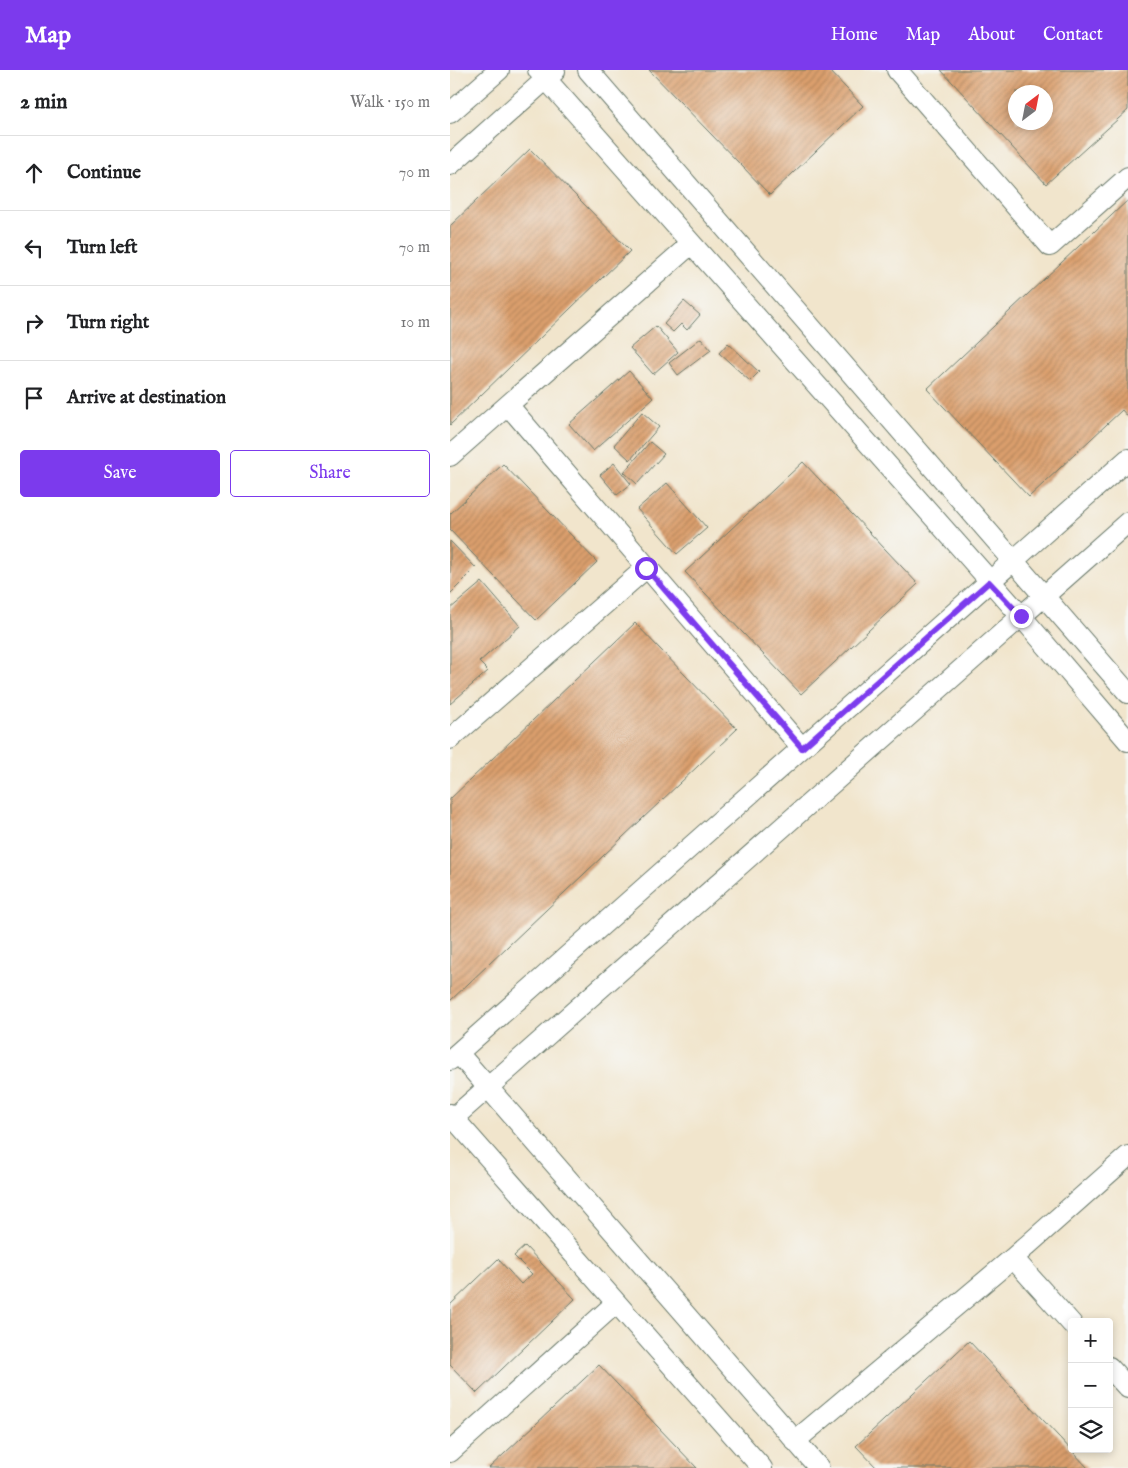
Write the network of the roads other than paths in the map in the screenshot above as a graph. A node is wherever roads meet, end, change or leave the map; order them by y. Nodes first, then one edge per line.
1 (499, 70) edge
2 (588, 70) edge
3 (897, 70) edge
4 (547, 73) edge
5 (450, 113) edge
6 (450, 165) edge
7 (1128, 177) edge
8 (691, 244) junction
9 (508, 405) junction
10 (450, 456) edge
11 (1128, 458) edge
12 (1128, 522) edge
13 (1012, 561) junction
14 (646, 568) junction
15 (989, 582) junction
16 (1044, 596) junction
17 (1021, 616) junction
18 (1128, 693) edge
19 (450, 739) edge
20 (1128, 741) edge
21 (802, 748) junction
22 (454, 1057) edge
23 (488, 1087) junction
24 (451, 1118) edge
25 (1128, 1156) edge
26 (1013, 1258) junction
27 (616, 1303) junction
28 (1068, 1320) edge
29 (1113, 1371) edge
30 (1128, 1388) edge
31 (795, 1441) junction
32 (450, 1452) edge
33 (762, 1468) edge
34 (819, 1468) edge

1 - 5 street
2 - 13 street
3 - 7 street
4 - 6 street
4 - 8 street
8 - 9 street
8 - 15 street
9 - 10 street
9 - 14 street
11 - 13 street
12 - 16 street
13 - 15 street
13 - 16 street
14 - 19 street
14 - 21 street
15 - 17 street
15 - 21 street
16 - 17 street
16 - 18 street
17 - 20 street
17 - 23 street
21 - 22 street
22 - 23 street
23 - 24 street
23 - 31 street
24 - 27 street
25 - 26 street
26 - 28 street
26 - 31 street
27 - 32 street
27 - 33 street
29 - 30 street
31 - 34 street

